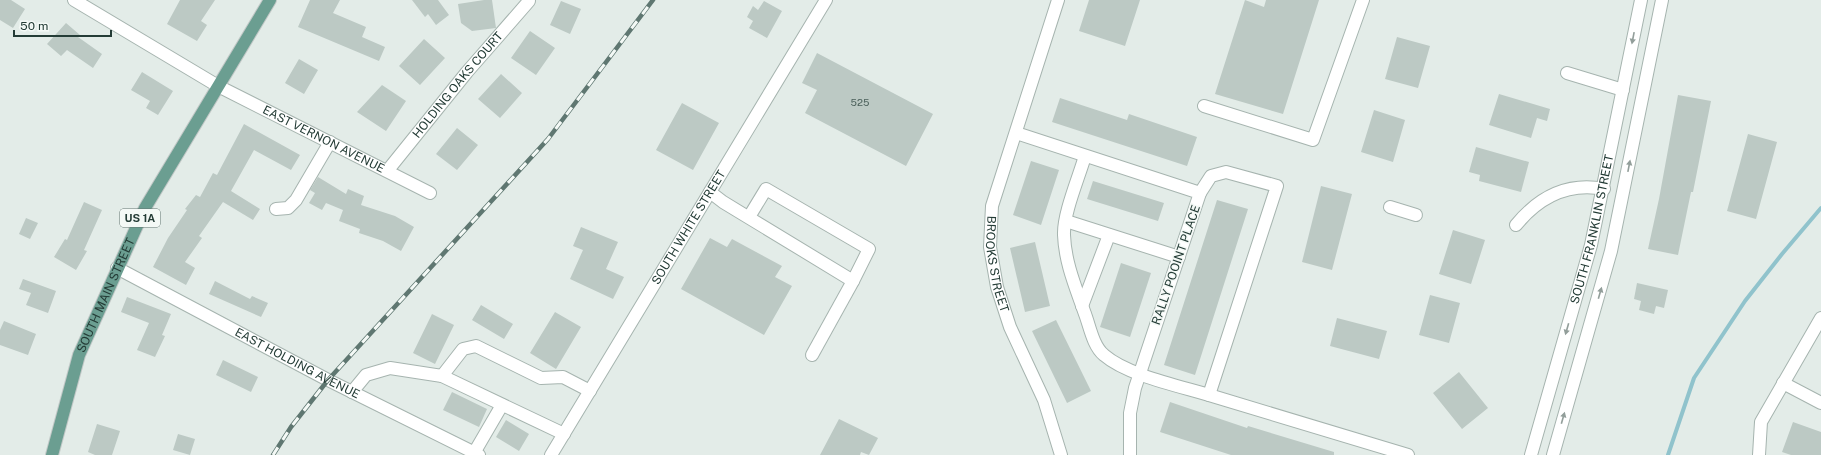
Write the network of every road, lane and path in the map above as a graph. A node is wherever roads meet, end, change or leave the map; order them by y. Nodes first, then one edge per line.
1 (74, 0) edge
2 (270, 0) edge
3 (826, 0) edge
4 (1058, 0) edge
5 (1363, 0) edge
6 (1641, 0) edge
7 (1662, 0) edge
8 (529, 1) edge
9 (1567, 73) dead end
10 (218, 86) junction
11 (1623, 90) junction
12 (1204, 106) dead end
13 (1016, 133) junction
14 (330, 142) junction
15 (1086, 156) junction
16 (388, 170) junction
17 (1604, 188) junction
18 (710, 192) junction
19 (430, 193) dead end
20 (1200, 193) junction
21 (1390, 207) dead end
22 (276, 209) dead end
23 (1416, 215) dead end
24 (749, 218) junction
25 (1066, 221) junction
26 (1516, 225) dead end
27 (1109, 235) junction
28 (1179, 257) junction
29 (117, 268) junction
30 (853, 280) junction
31 (1082, 306) junction
32 (1821, 318) edge
33 (812, 355) dead end
34 (1139, 373) junction
35 (442, 376) junction
36 (1783, 383) junction
37 (590, 391) junction
38 (352, 392) junction
39 (1209, 395) junction
40 (1821, 404) edge
41 (502, 405) junction
42 (564, 434) junction
43 (476, 454) edge
44 (52, 455) edge
45 (551, 455) edge
46 (1061, 455) edge
47 (1130, 455) edge
48 (1408, 455) edge
49 (1531, 455) edge
50 (1553, 455) edge
51 (1759, 455) edge

1 - 10 street, EAST VERNON AVENUE
2 - 10 main road, SOUTH MAIN STREET / US 1A
3 - 18 street, SOUTH WHITE STREET
4 - 13 street, BROOKS STREET
5 - 12 street
6 -> 11 street, SOUTH FRANKLIN STREET
50 -> 7 street, SOUTH FRANKLIN STREET
8 - 16 street, HOLDING OAKS COURT
9 - 11 street
10 - 14 street, EAST VERNON AVENUE
10 - 29 main road, SOUTH MAIN STREET / US 1A
11 - 17 street, SOUTH FRANKLIN STREET
13 - 15 street, RALLY POOINT PLACE
13 - 46 street, BROOKS STREET
14 - 16 street, EAST VERNON AVENUE
14 - 22 street
15 - 20 street, RALLY POOINT PLACE
15 - 25 street
16 - 19 street, EAST VERNON AVENUE
17 - 26 street
17 -> 49 street, SOUTH FRANKLIN STREET
18 - 24 street
18 - 37 street, SOUTH WHITE STREET
20 - 28 street, RALLY POOINT PLACE
20 - 39 street
21 - 23 street
24 - 30 street
24 - 30 street
25 - 27 street
25 - 31 street
27 - 28 street
27 - 31 street
28 - 34 street, RALLY POOINT PLACE
29 - 38 street, EAST HOLDING AVENUE
29 - 44 main road, SOUTH MAIN STREET / US 1A
30 - 33 street
31 - 34 street
32 - 36 street
34 - 39 street
34 - 47 street, RALLY POOINT PLACE
35 - 37 street
35 - 38 street
35 - 41 street
36 - 40 street
36 - 51 street
37 - 42 street, SOUTH WHITE STREET
38 - 43 street, EAST HOLDING AVENUE
39 - 48 street
41 - 42 street
41 - 43 street
42 - 45 street, SOUTH WHITE STREET

